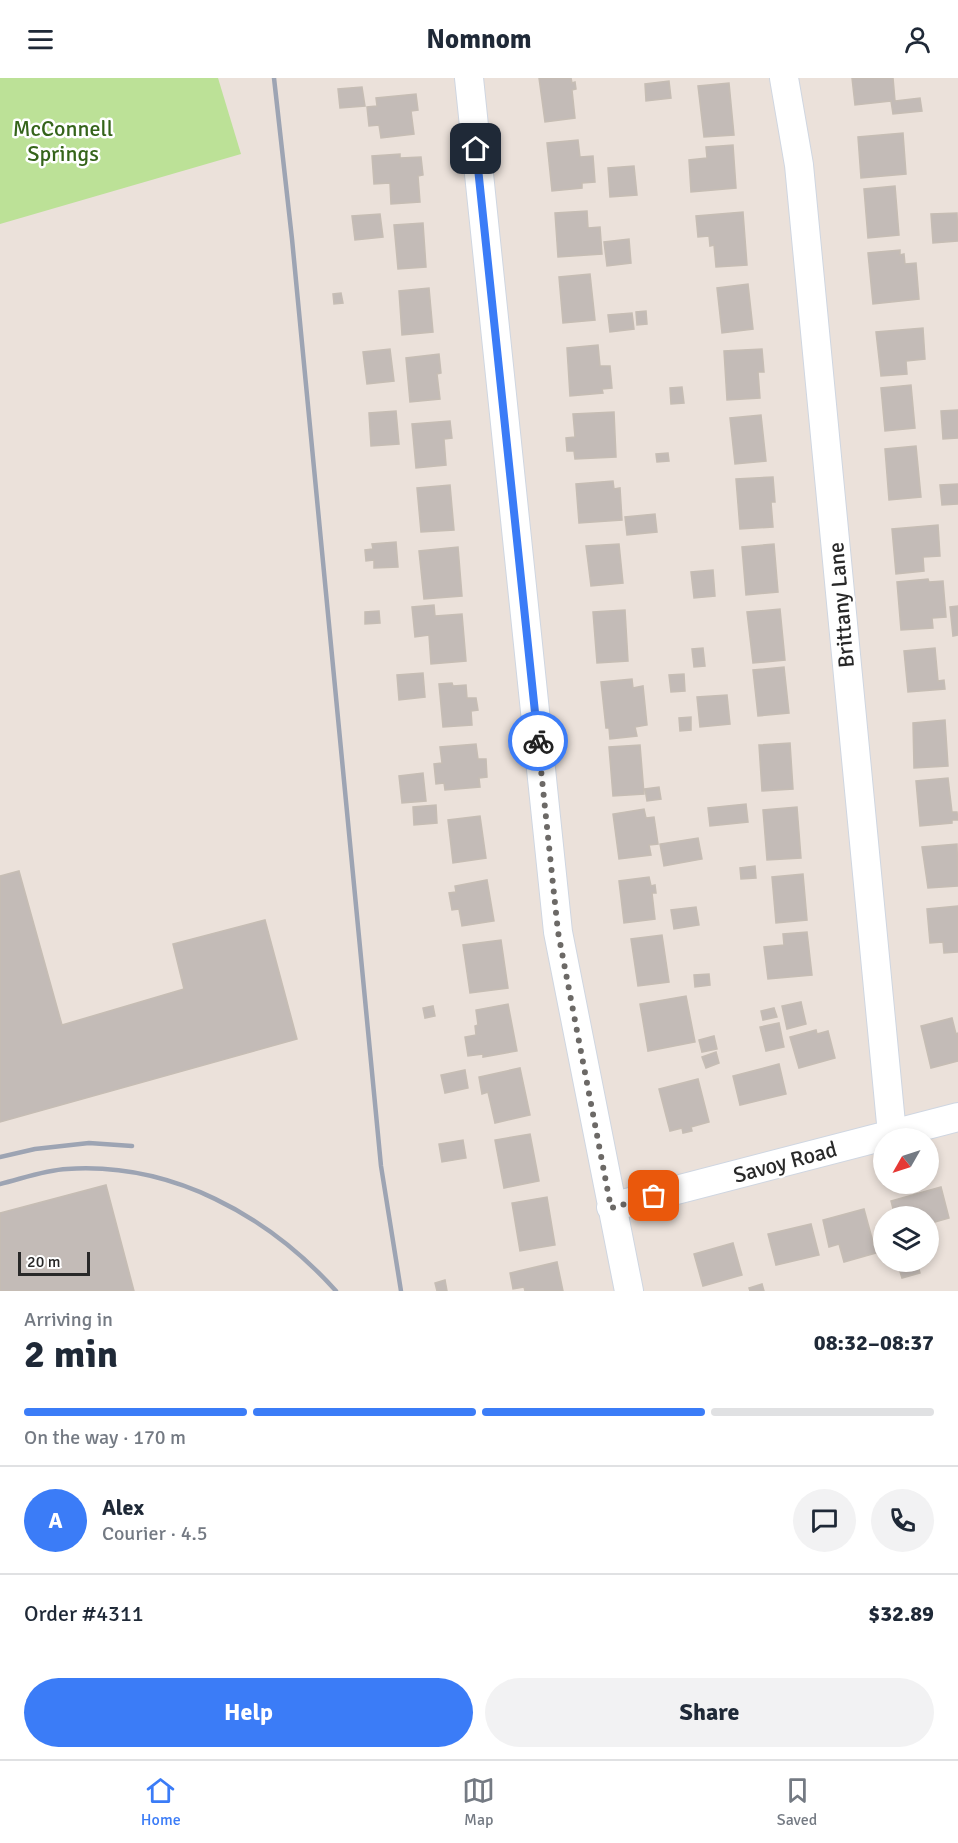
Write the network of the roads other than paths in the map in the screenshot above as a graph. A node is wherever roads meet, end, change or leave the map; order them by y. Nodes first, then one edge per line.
1 (469, 78) edge
2 (784, 78) edge
3 (958, 1117) edge
4 (891, 1128) edge
5 (915, 1128) edge
6 (873, 1139) edge
7 (611, 1208) junction
8 (629, 1291) edge

1 - 7 street
2 - 4 street, Brittany Lane
3 - 5 street, Savoy Road
6 - 7 street, Savoy Road
7 - 8 street

